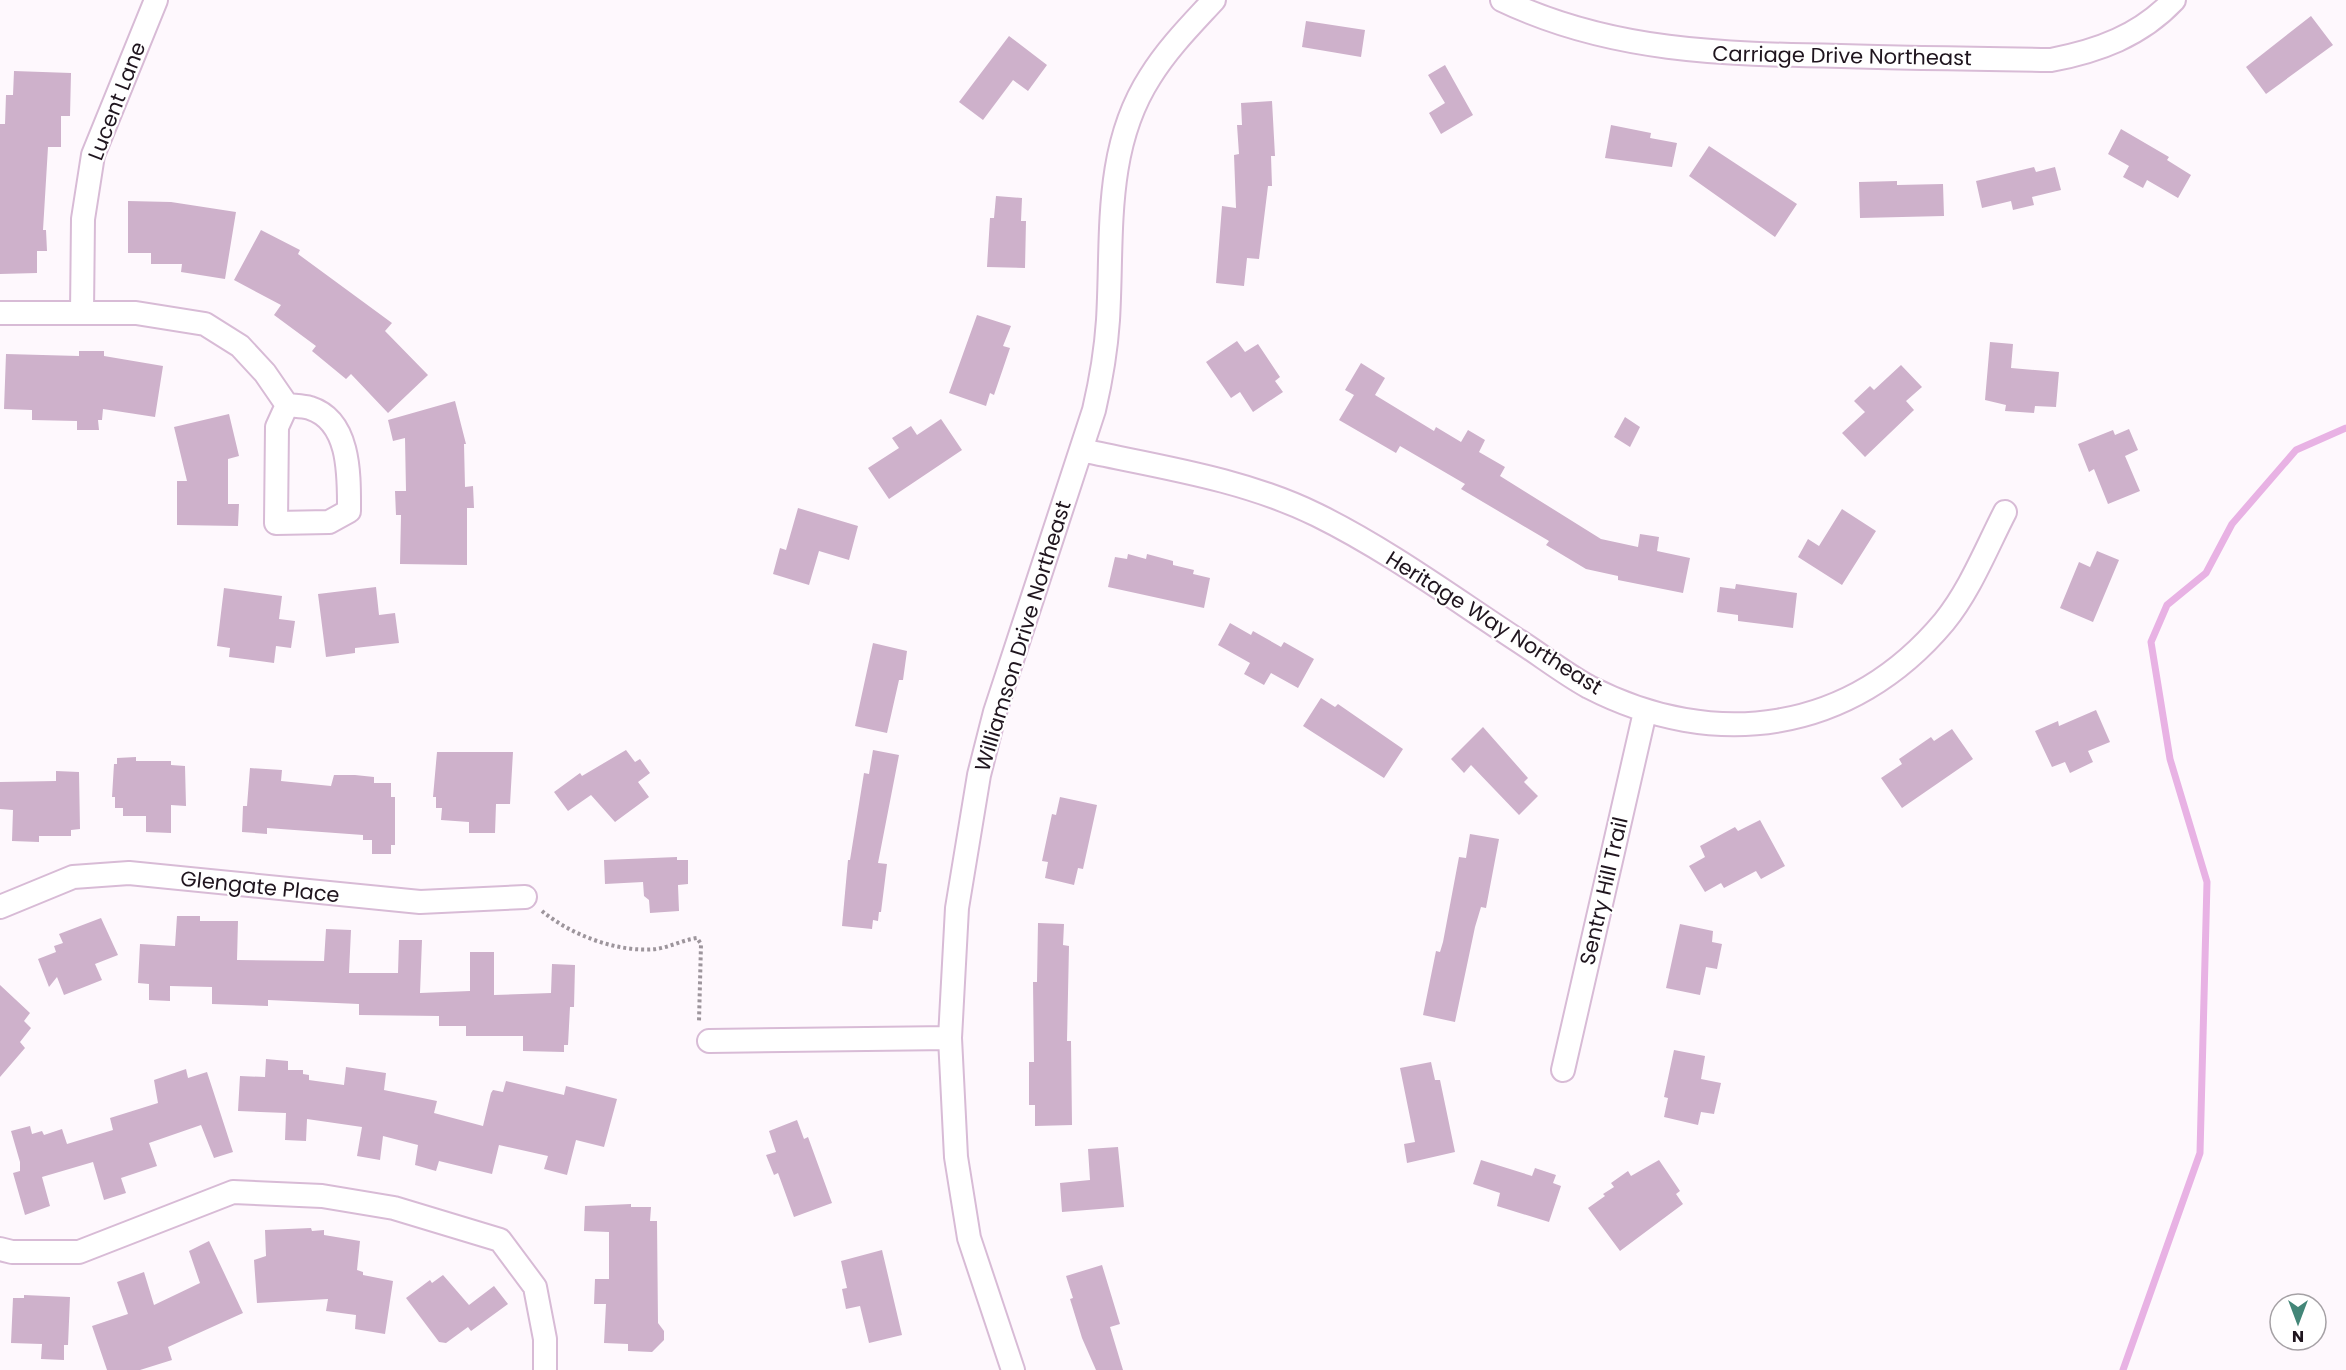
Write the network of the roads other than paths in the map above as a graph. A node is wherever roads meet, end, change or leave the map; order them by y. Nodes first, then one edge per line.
1 (156, 0) edge
2 (1214, 0) edge
3 (1502, 0) edge
4 (2174, 0) edge
5 (0, 313) edge
6 (82, 313) junction
7 (287, 405) junction
8 (1081, 450) junction
9 (2005, 512) dead end
10 (1646, 712) junction
11 (525, 897) road end
12 (0, 907) edge
13 (950, 1038) junction
14 (709, 1041) road end
15 (1563, 1070) dead end
16 (0, 1249) edge
17 (546, 1370) edge
18 (1013, 1370) edge

1 - 6 street, Lucent Lane
2 - 8 street, Williamson Drive Northeast
3 - 4 street, Carriage Drive Northeast
5 - 6 street
6 - 7 street
7 - 7 street
8 - 10 street, Heritage Way Northeast
8 - 13 street, Williamson Drive Northeast
9 - 10 street, Heritage Way Northeast
10 - 15 street, Sentry Hill Trail
11 - 12 street, Glengate Place
13 - 14 street
13 - 18 street, Williamson Drive Northeast
16 - 17 street

